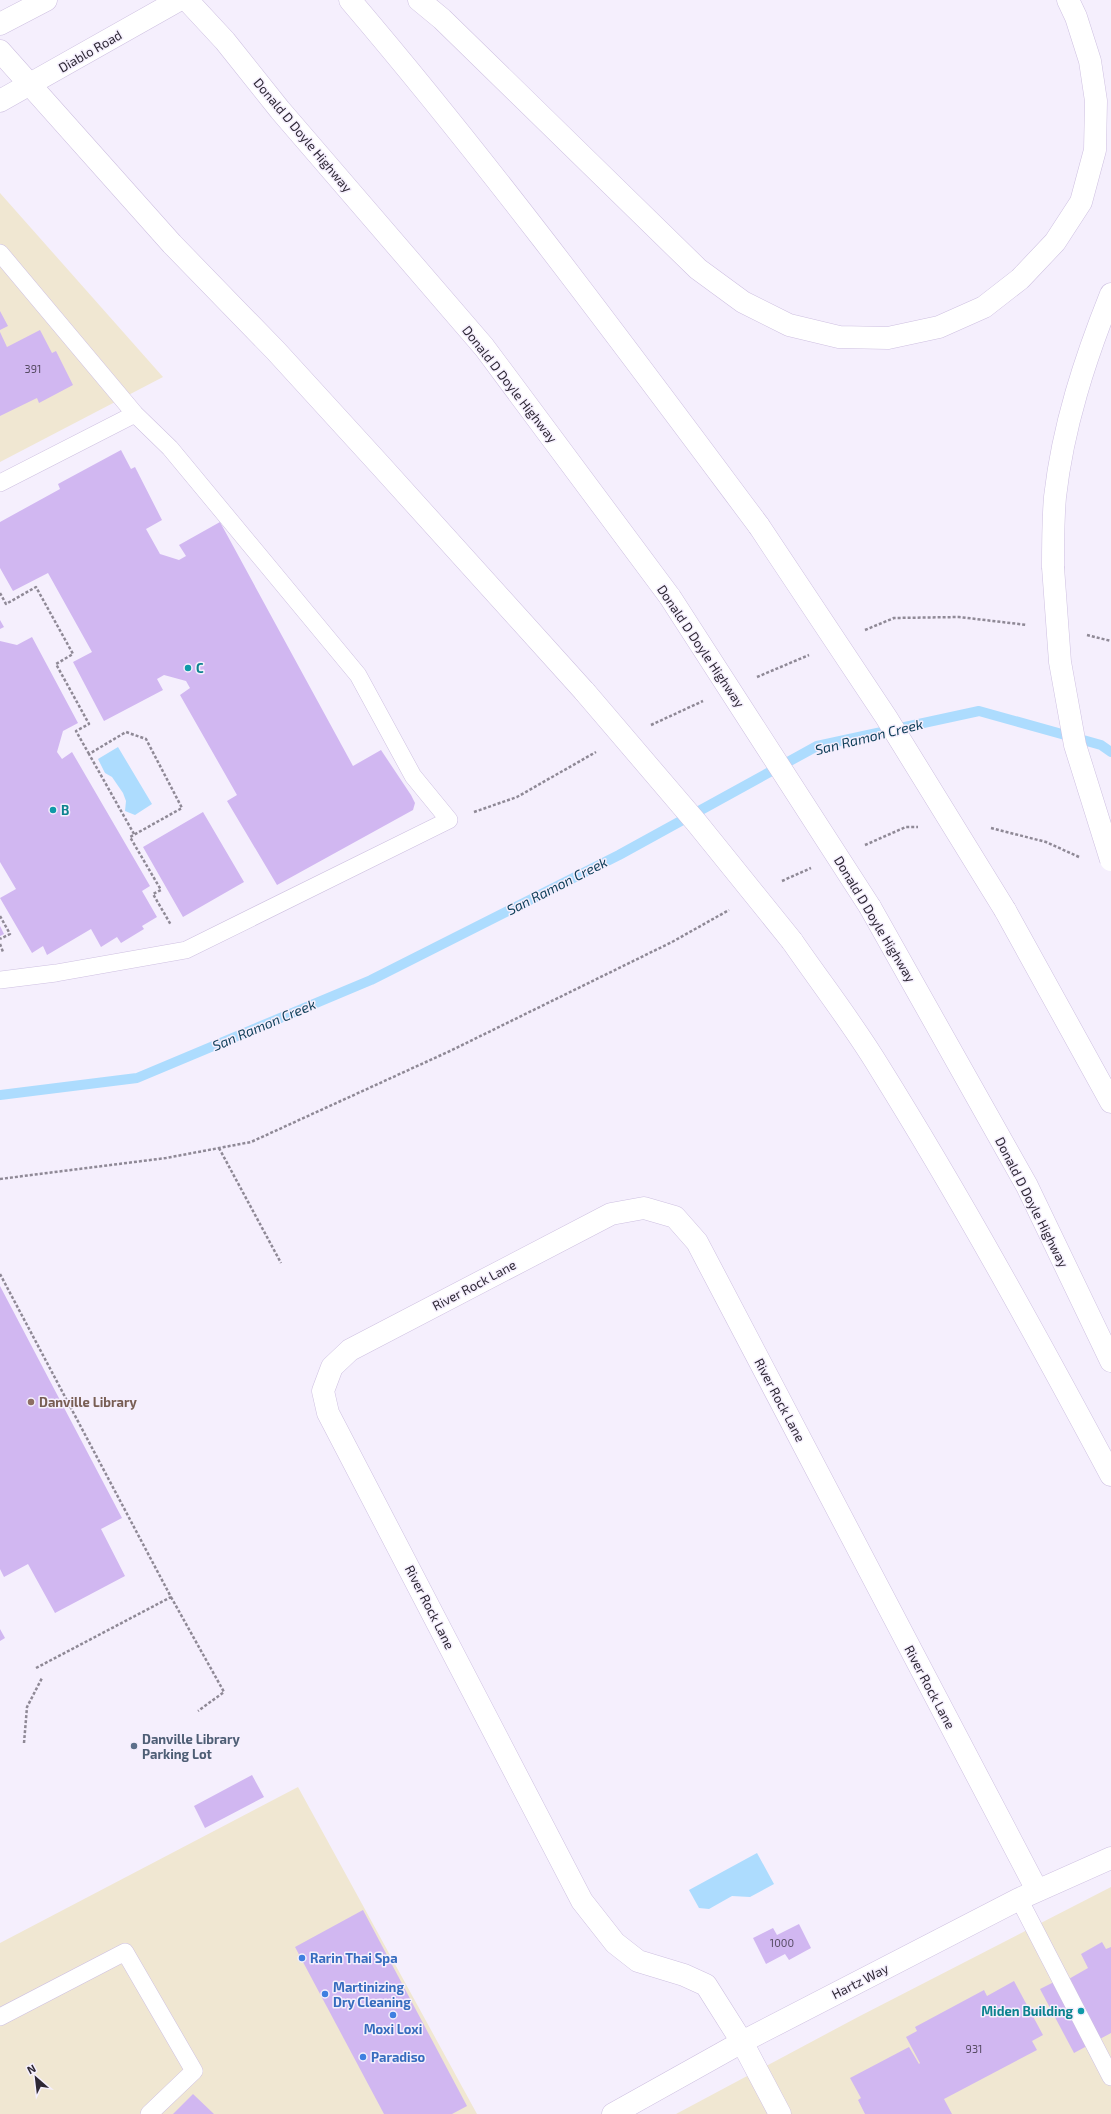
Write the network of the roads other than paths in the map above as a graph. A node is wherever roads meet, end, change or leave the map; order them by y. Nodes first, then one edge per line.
1 (46, 0) edge
2 (179, 0) edge
3 (187, 0) edge
4 (350, 0) edge
5 (419, 0) edge
6 (1068, 0) edge
7 (0, 24) edge
8 (0, 51) edge
9 (30, 85) junction
10 (0, 101) edge
11 (0, 253) edge
12 (1111, 294) edge
13 (135, 414) junction
14 (0, 483) edge
15 (1111, 860) edge
16 (0, 980) edge
17 (1111, 1102) edge
18 (1111, 1362) edge
19 (1111, 1475) edge
20 (1111, 1858) edge
21 (1028, 1894) junction
22 (0, 2017) edge
23 (742, 2042) junction
24 (1111, 2077) edge
25 (149, 2114) edge
26 (614, 2114) edge
27 (780, 2114) edge

1 - 7 main road
2 - 9 main road, Diablo Road
3 - 18 main road, Donald D Doyle Highway, bridge
4 - 17 main road, bridge
5 - 6 main road
8 - 9 main road
9 - 10 main road, Diablo Road
9 - 19 main road, bridge
11 - 13 lane
12 - 15 main road, bridge
13 - 14 lane
13 - 16 lane
20 - 21 main road, Hartz Way
21 - 23 main road, Hartz Way
21 - 23 main road, River Rock Lane
21 - 24 lane
22 - 25 lane
23 - 26 main road, Hartz Way
23 - 27 main road, River Rock Lane

